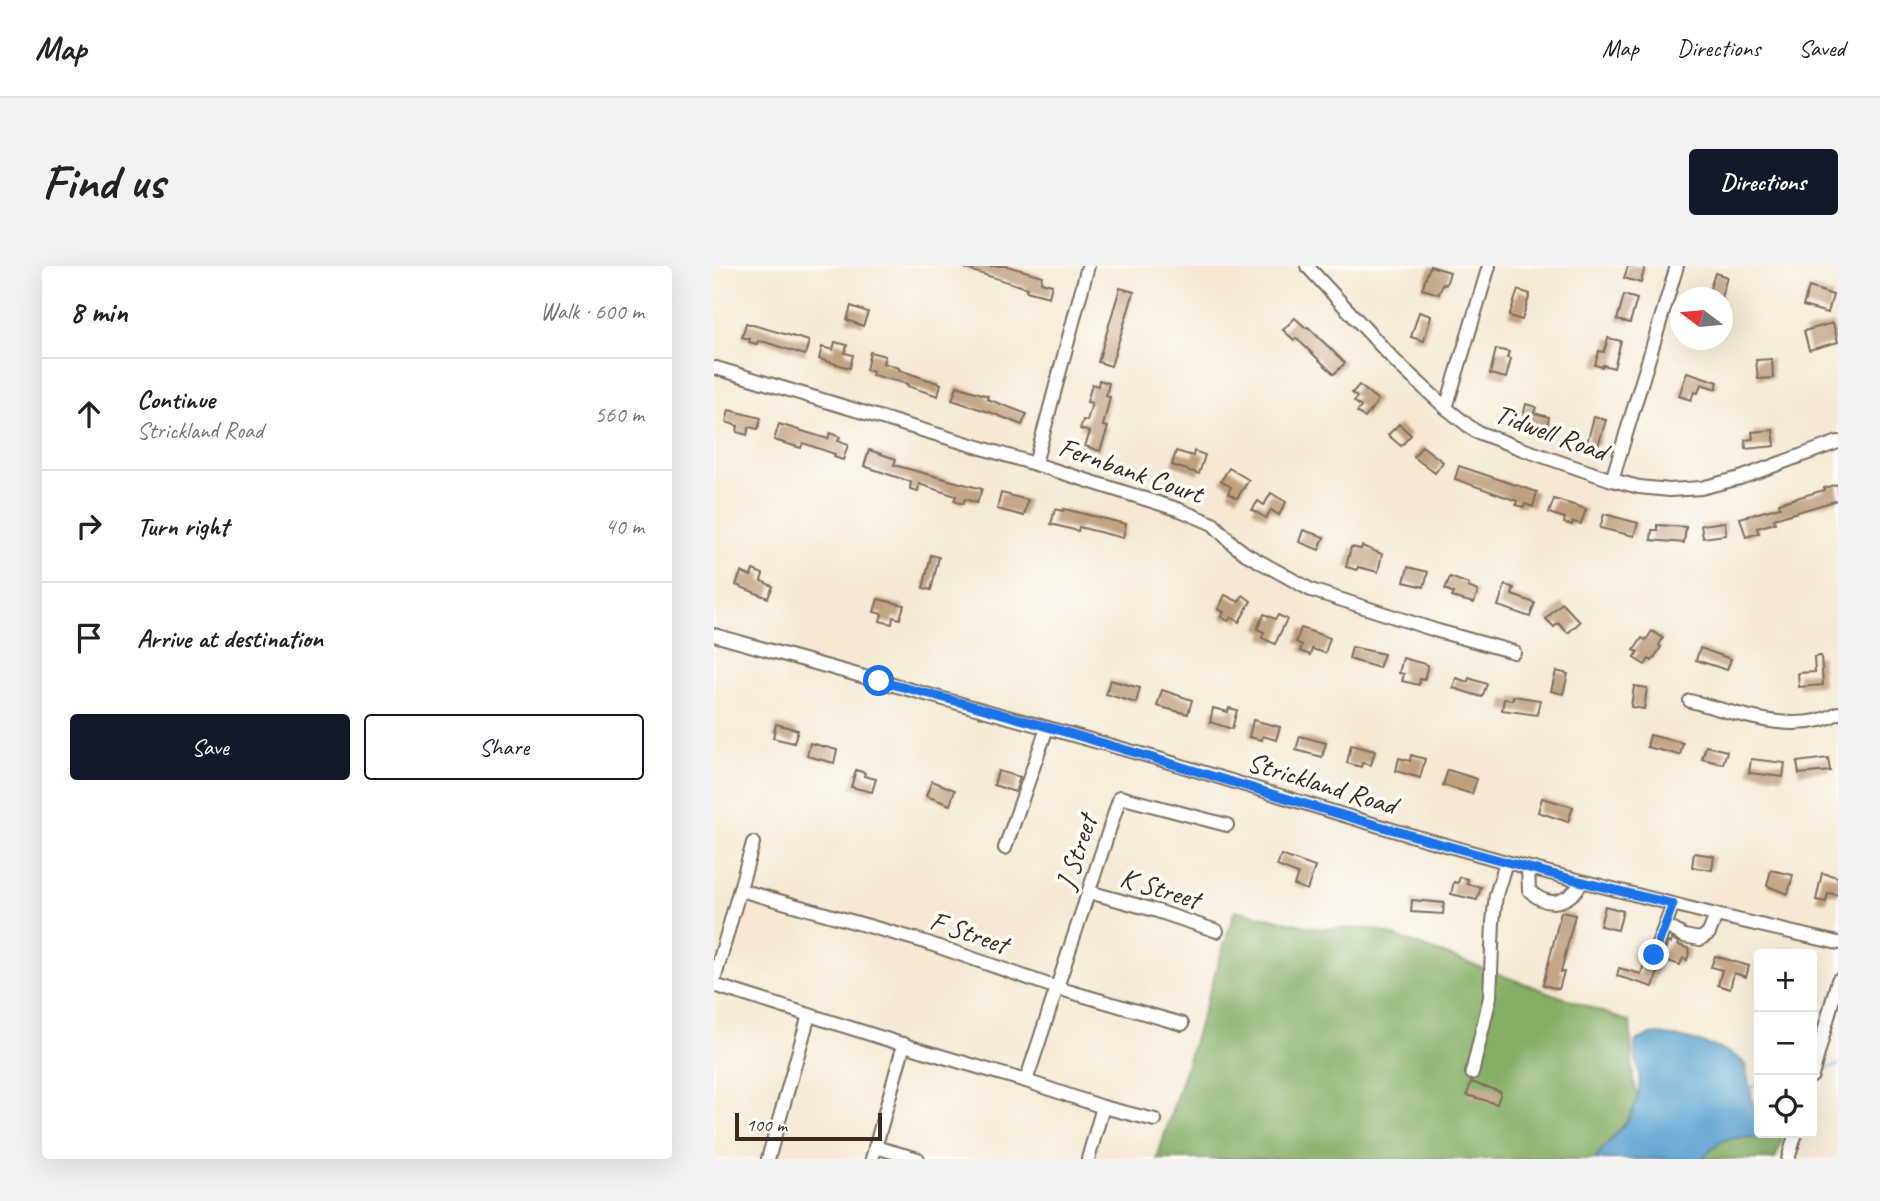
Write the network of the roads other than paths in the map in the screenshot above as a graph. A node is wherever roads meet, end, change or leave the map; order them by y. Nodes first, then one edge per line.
1 (1088, 266) edge
2 (1307, 266) edge
3 (1489, 266) edge
4 (1677, 266) edge
5 (716, 369) dead end
6 (1446, 408) junction
7 (1838, 442) edge
8 (1035, 464) junction
9 (1612, 480) junction
10 (714, 635) edge
11 (1514, 652) dead end
12 (1690, 701) dead end
13 (1838, 713) edge
14 (1047, 728) junction
15 (1227, 825) dead end
16 (752, 843) dead end
17 (1005, 848) dead end
18 (1506, 862) junction
19 (1528, 868) junction
20 (1582, 882) junction
21 (740, 890) junction
22 (1089, 892) junction
23 (1673, 904) junction
24 (1716, 915) junction
25 (1665, 925) junction
26 (1217, 931) dead end
27 (1838, 943) edge
28 (1654, 955) dead end
29 (715, 974) edge
30 (1838, 980) edge
31 (1057, 988) junction
32 (809, 1015) junction
33 (1182, 1024) dead end
34 (904, 1044) junction
35 (1472, 1073) dead end
36 (1812, 1075) edge
37 (1026, 1081) junction
38 (1103, 1107) junction
39 (1155, 1120) dead end
40 (1794, 1138) edge
41 (874, 1153) edge
42 (768, 1159) edge
43 (918, 1159) edge
44 (1088, 1159) edge
45 (1788, 1159) edge

1 - 8 street
2 - 6 street, Tidwell Road
3 - 6 street
4 - 9 street
5 - 8 street, Fernbank Court
6 - 9 street, Tidwell Road
7 - 9 street, Tidwell Road
8 - 11 street, Fernbank Court
10 - 14 street, Strickland Road
12 - 13 street
14 - 17 street
14 - 18 street, Strickland Road
15 - 22 street, J Street
16 - 21 street
18 - 19 street, Strickland Road
18 - 35 street
19 - 20 street, Strickland Road
19 - 20 street
20 - 23 street, Strickland Road
21 - 29 street
21 - 31 street, F Street
22 - 26 street, K Street
22 - 31 street, J Street
23 - 24 street, Strickland Road
23 - 25 street
24 - 25 street
24 - 27 street, Strickland Road
25 - 28 street
29 - 32 street
30 - 36 street
31 - 33 street, F Street
31 - 37 street, J Street
32 - 34 street
32 - 42 street
34 - 37 street
34 - 41 street
37 - 38 street
38 - 39 street
38 - 44 street
40 - 45 street
41 - 43 street

